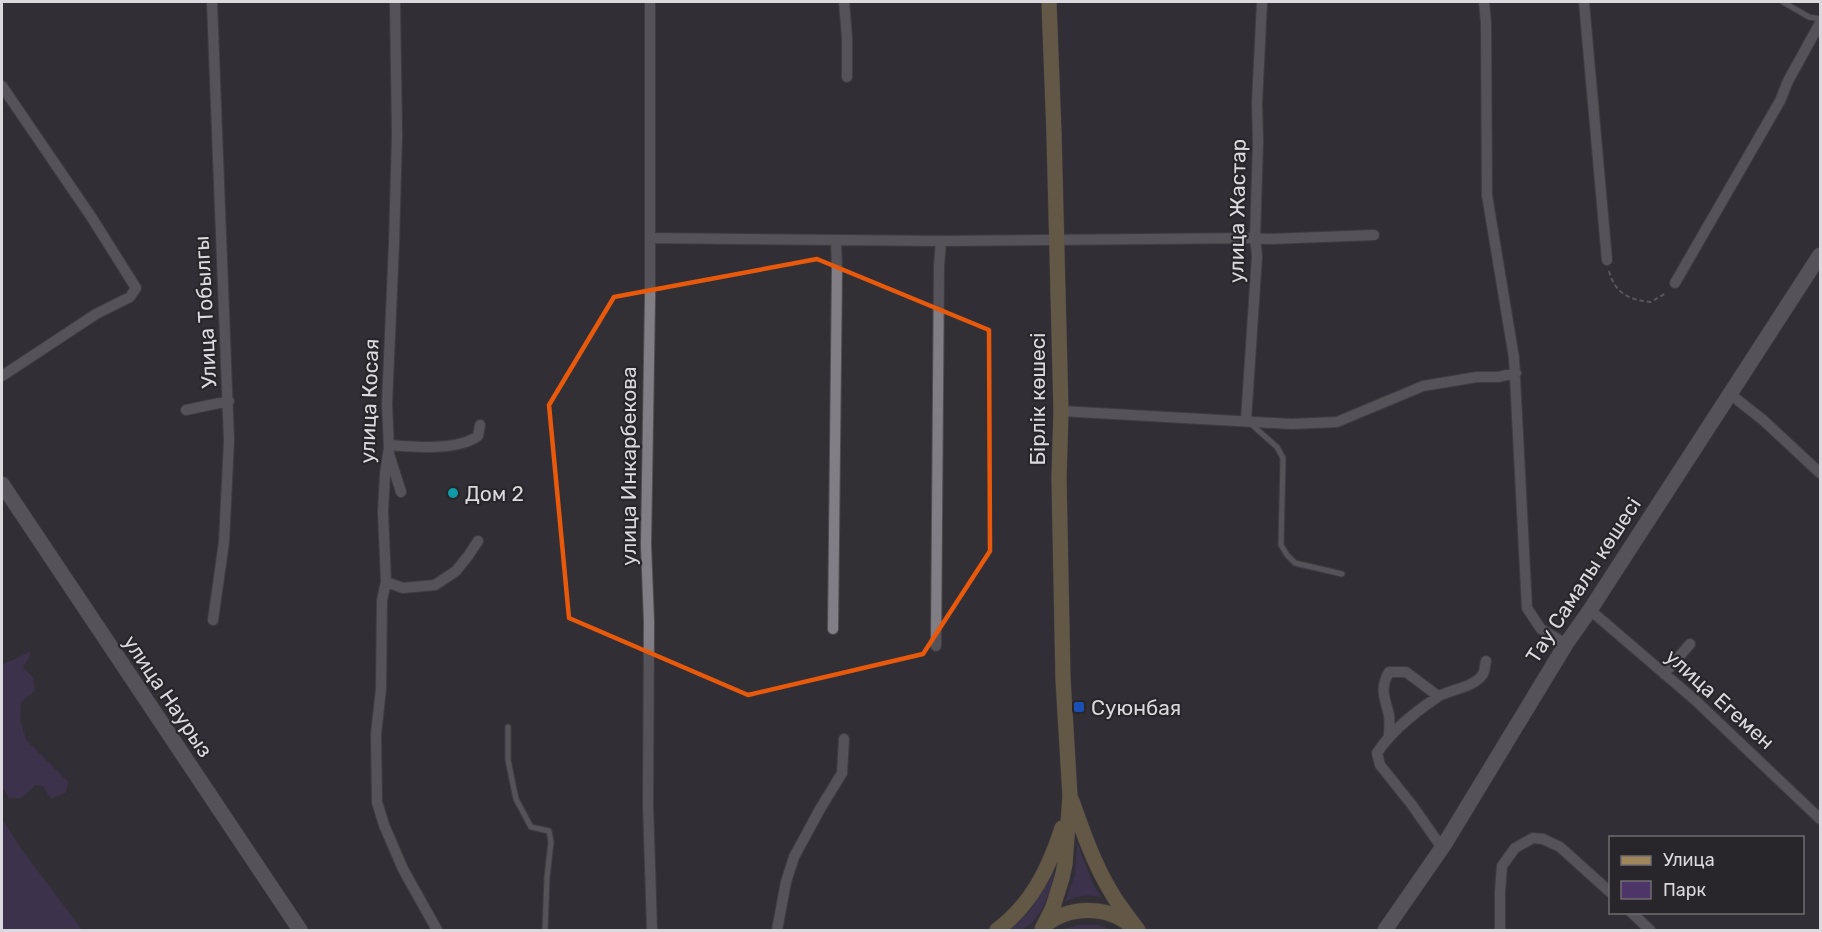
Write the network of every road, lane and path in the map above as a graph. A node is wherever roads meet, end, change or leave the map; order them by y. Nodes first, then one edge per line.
1 (212, 2) edge
2 (395, 2) edge
3 (650, 2) edge
4 (844, 2) edge
5 (1049, 2) edge
6 (1262, 2) edge
7 (1484, 2) edge
8 (1584, 2) edge
9 (1783, 2) edge
10 (1821, 21) edge
11 (847, 77) dead end
12 (2, 86) edge
13 (1374, 235) dead end
14 (650, 238) junction
15 (1255, 238) junction
16 (836, 240) junction
17 (1057, 240) junction
18 (941, 241) junction
19 (1820, 256) edge
20 (1607, 260) joint
21 (1675, 283) joint
22 (1515, 373) junction
23 (2, 376) edge
24 (1730, 394) junction
25 (229, 401) junction
26 (186, 410) dead end
27 (1061, 411) junction
28 (1246, 420) junction
29 (480, 425) dead end
30 (389, 448) junction
31 (1821, 473) edge
32 (2, 484) edge
33 (401, 492) dead end
34 (478, 541) dead end
35 (1342, 574) dead end
36 (386, 582) junction
37 (1590, 610) junction
38 (213, 620) dead end
39 (833, 629) dead end
40 (1566, 644) junction
41 (1690, 644) dead end
42 (936, 646) dead end
43 (1486, 661) dead end
44 (1664, 674) junction
45 (1438, 696) junction
46 (508, 727) dead end
47 (1389, 735) junction
48 (844, 739) dead end
49 (1070, 796) junction
50 (1821, 819) edge
51 (1442, 848) junction
52 (1609, 890) edge
53 (1633, 914) edge
54 (300, 930) edge
55 (437, 930) edge
56 (545, 930) edge
57 (652, 930) edge
58 (777, 930) edge
59 (997, 930) edge
60 (1040, 930) edge
61 (1138, 930) edge
62 (1385, 930) edge
63 (1500, 930) edge
64 (1650, 930) edge

1 - 25 street, Улица Тобылгы
2 - 30 street, улица Косая
3 - 14 street, улица Инкарбекова
4 - 11 street
5 - 17 main road, Бірлік көшесі
6 - 15 street, улица Жастар
7 - 22 street
8 - 20 street
9 - 10 lane
10 - 21 street
12 - 23 street
13 - 15 street
14 - 16 street
14 - 57 street, улица Инкарбекова
15 - 17 street
15 - 28 street, улица Жастар
16 - 18 street
16 - 39 street
17 - 18 street
17 - 27 main road, Бірлік көшесі
18 - 42 street
19 - 24 street, Тау Самалы көшесі
20 - 21 path
22 - 28 street
22 - 40 street
24 - 31 street
24 - 37 street, Тау Самалы көшесі
25 - 26 street
25 - 38 street, Улица Тобылгы
27 - 28 street
27 - 49 main road, Бірлік көшесі
28 - 35 lane
29 - 30 street
30 - 33 street
30 - 36 street, улица Косая
32 - 54 street, улица Наурыз
34 - 36 street
36 - 55 street, улица Косая
37 - 40 street, Тау Самалы көшесі
37 - 44 street, улица Егемен
40 - 51 street, Тау Самалы көшесі
41 - 44 street
43 - 45 street
44 - 50 street, улица Егемен
45 - 47 street
45 - 47 street
46 - 56 lane
47 - 51 street
48 - 58 street
49 - 59 main road
49 - 60 main road
49 - 61 main road
51 - 62 street, Тау Самалы көшесі
52 - 63 street
53 - 64 street
60 - 61 main road

